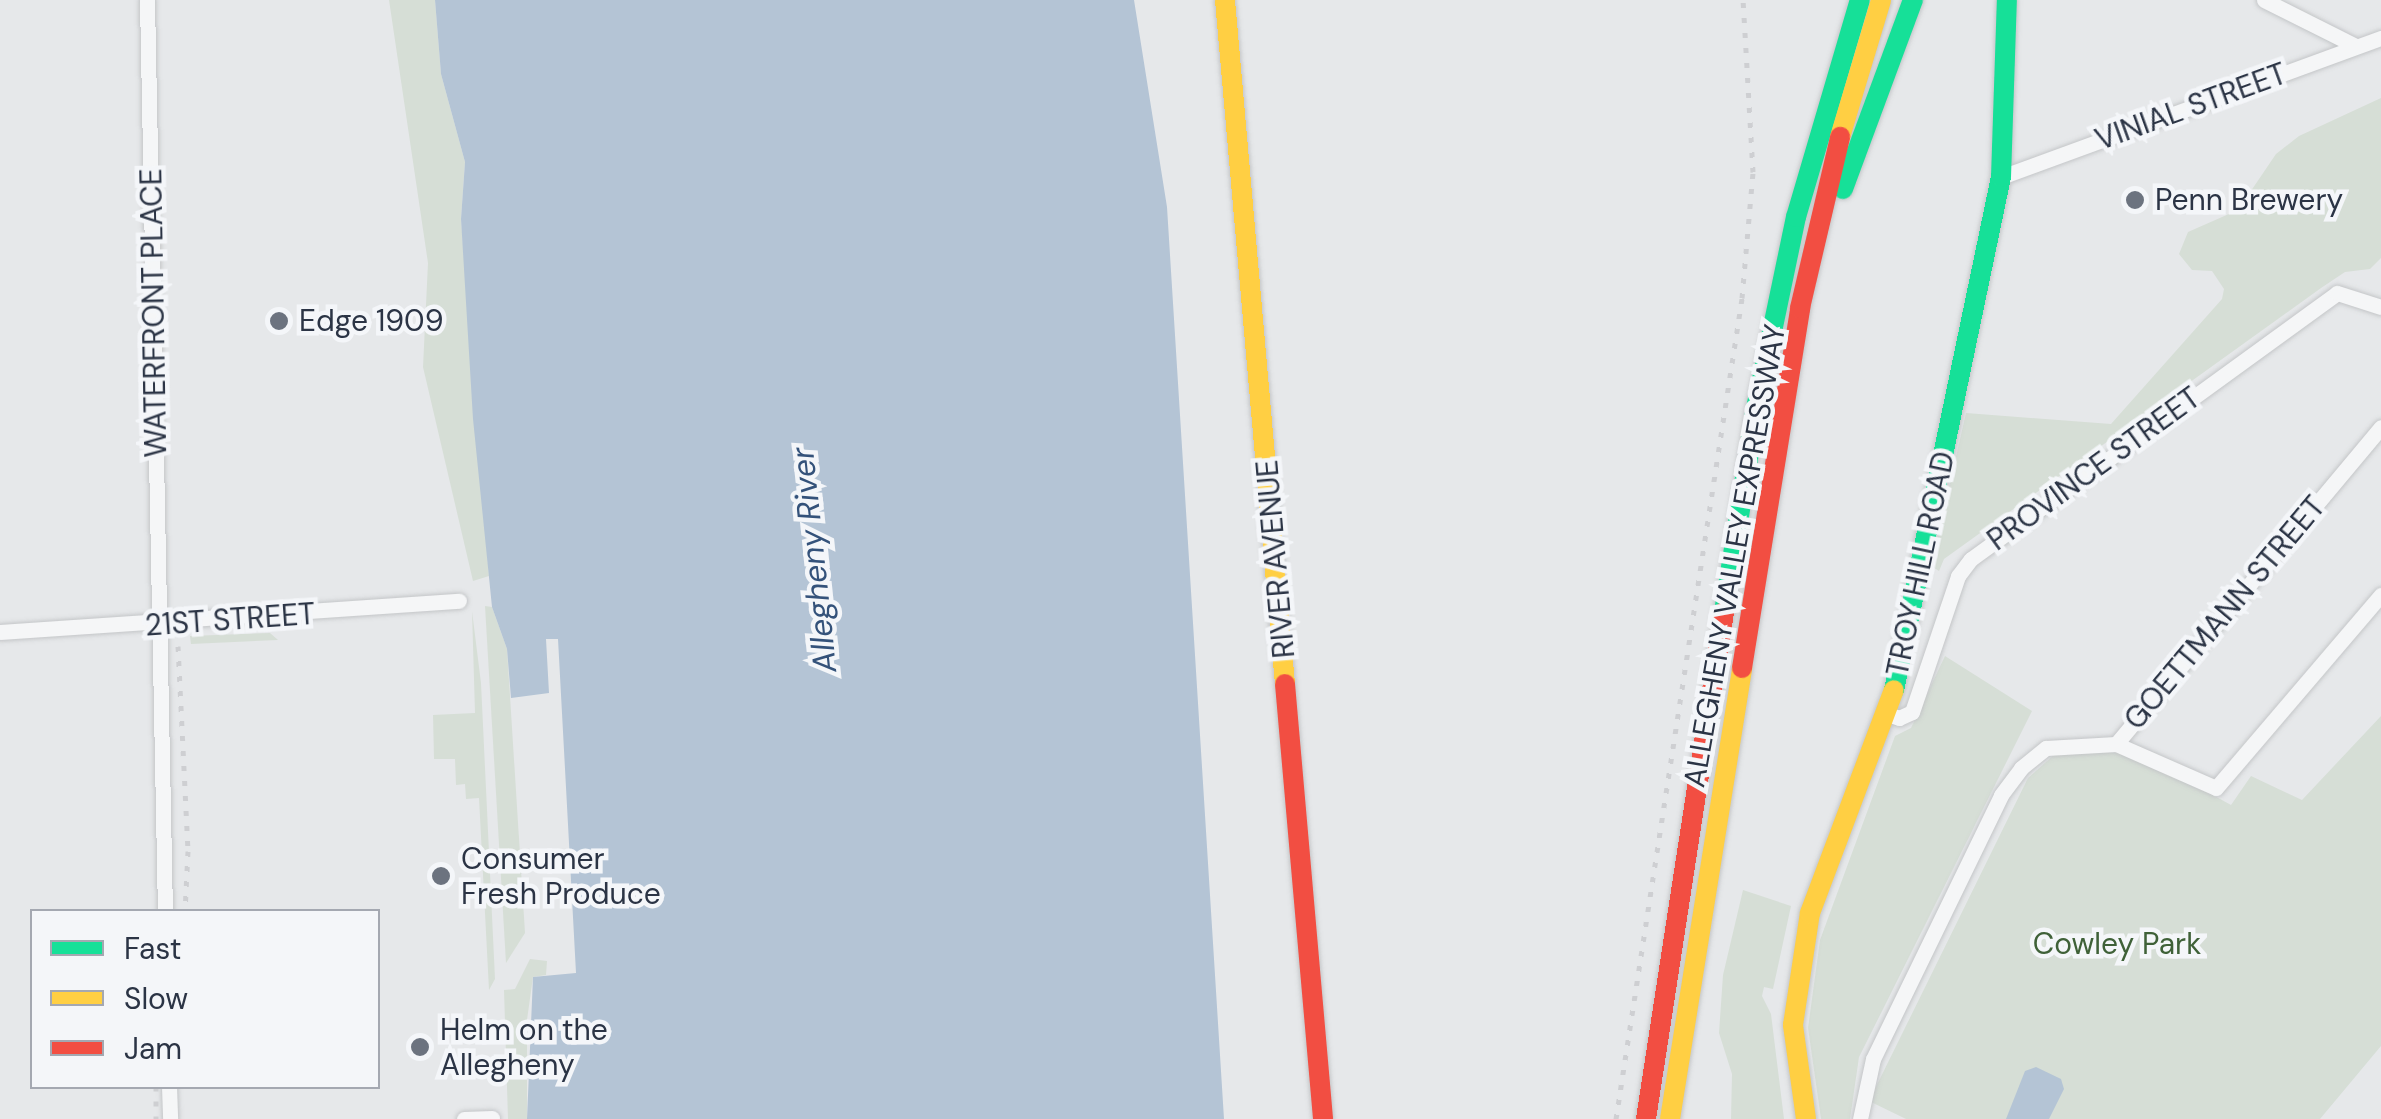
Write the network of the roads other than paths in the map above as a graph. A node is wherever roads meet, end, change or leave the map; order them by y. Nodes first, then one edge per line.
1 (147, 0) edge
2 (1225, 0) edge
3 (1847, 0) edge
4 (1860, 0) edge
5 (1881, 0) edge
6 (1913, 0) edge
7 (2007, 0) edge
8 (2264, 0) edge
9 (2381, 38) edge
10 (2356, 46) junction
11 (1823, 121) junction
12 (2001, 177) junction
13 (2381, 307) edge
14 (1800, 308) junction
15 (2381, 427) edge
16 (2381, 594) edge
17 (459, 601) dead end
18 (157, 626) junction
19 (0, 632) edge
20 (1884, 713) junction
21 (2116, 744) junction
22 (166, 909) edge
23 (169, 1089) edge
24 (492, 1118) edge
25 (170, 1119) edge
26 (464, 1119) edge
27 (1323, 1119) edge
28 (1646, 1119) edge
29 (1670, 1119) edge
30 (1806, 1119) edge
31 (1860, 1119) edge

1 - 18 street, WATERFRONT PLACE
2 - 27 main road, RIVER AVENUE
3 - 11 main road
4 - 11 main road, ALLEGHENY VALLEY EXPRESSWAY
5 - 14 main road, ALLEGHENY VALLEY EXPRESSWAY
6 - 14 main road
7 - 12 main road, TROY HILL ROAD
8 - 10 street
9 - 10 street, VINIAL STREET
10 - 12 street, VINIAL STREET
11 - 28 main road, ALLEGHENY VALLEY EXPRESSWAY
12 - 20 main road, TROY HILL ROAD
13 - 20 street, PROVINCE STREET
14 - 29 main road, ALLEGHENY VALLEY EXPRESSWAY
15 - 21 street, GOETTMANN STREET
16 - 21 street
17 - 18 street, 21ST STREET
18 - 19 street, 21ST STREET
18 - 22 street, WATERFRONT PLACE
20 - 30 main road, TROY HILL ROAD
21 - 31 street, GOETTMANN STREET
23 - 25 street
24 - 26 street

